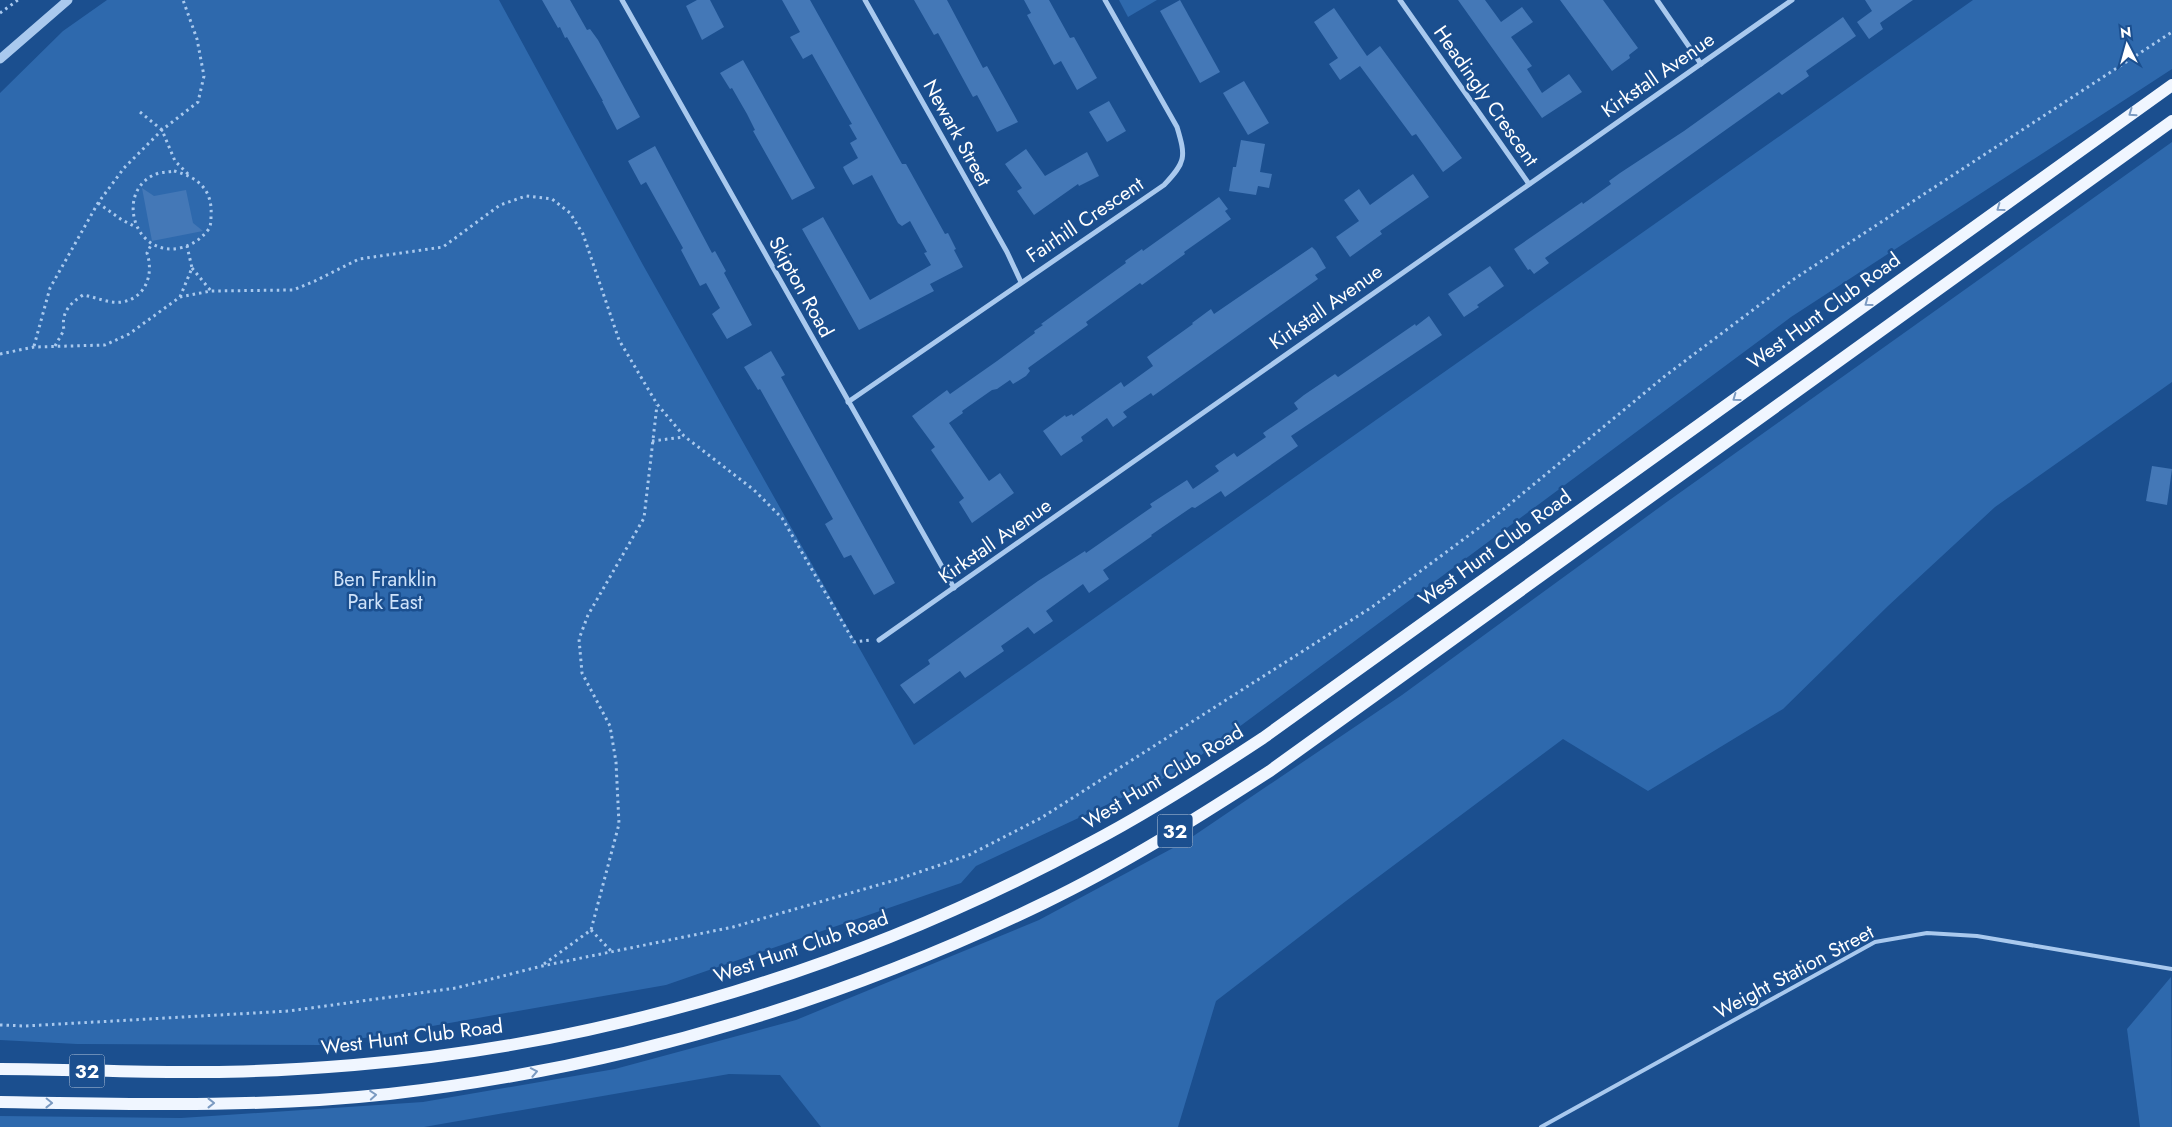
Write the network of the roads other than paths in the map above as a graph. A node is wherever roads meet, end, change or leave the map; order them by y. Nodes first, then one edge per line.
1 (68, 0) edge
2 (622, 0) edge
3 (866, 0) edge
4 (1105, 0) edge
5 (1400, 0) edge
6 (1657, 0) edge
7 (1792, 0) edge
8 (0, 59) edge
9 (1701, 64) junction
10 (2172, 85) edge
11 (2172, 121) edge
12 (1529, 184) junction
13 (1020, 282) junction
14 (848, 402) junction
15 (954, 588) junction
16 (879, 640) road end
17 (2172, 969) edge
18 (0, 1063) edge
19 (0, 1069) edge
20 (14, 1069) junction
21 (0, 1102) edge
22 (1541, 1127) edge

1 - 8 street
2 - 14 street, Skipton Road
3 - 13 street, Newark Street
4 - 13 street, Fairhill Crescent
5 - 12 street, Headingly Crescent
6 - 9 street
7 - 9 street, Kirkstall Avenue
9 - 12 street, Kirkstall Avenue
10 -> 20 main road, West Hunt Club Road / 32
21 -> 11 main road, 32
12 - 15 street, Kirkstall Avenue
13 - 14 street, Fairhill Crescent
14 - 15 street, Skipton Road
15 - 16 street, Kirkstall Avenue
17 - 22 lane, Weight Station Street
18 - 20 main road
19 - 20 main road, West Hunt Club Road / 32

